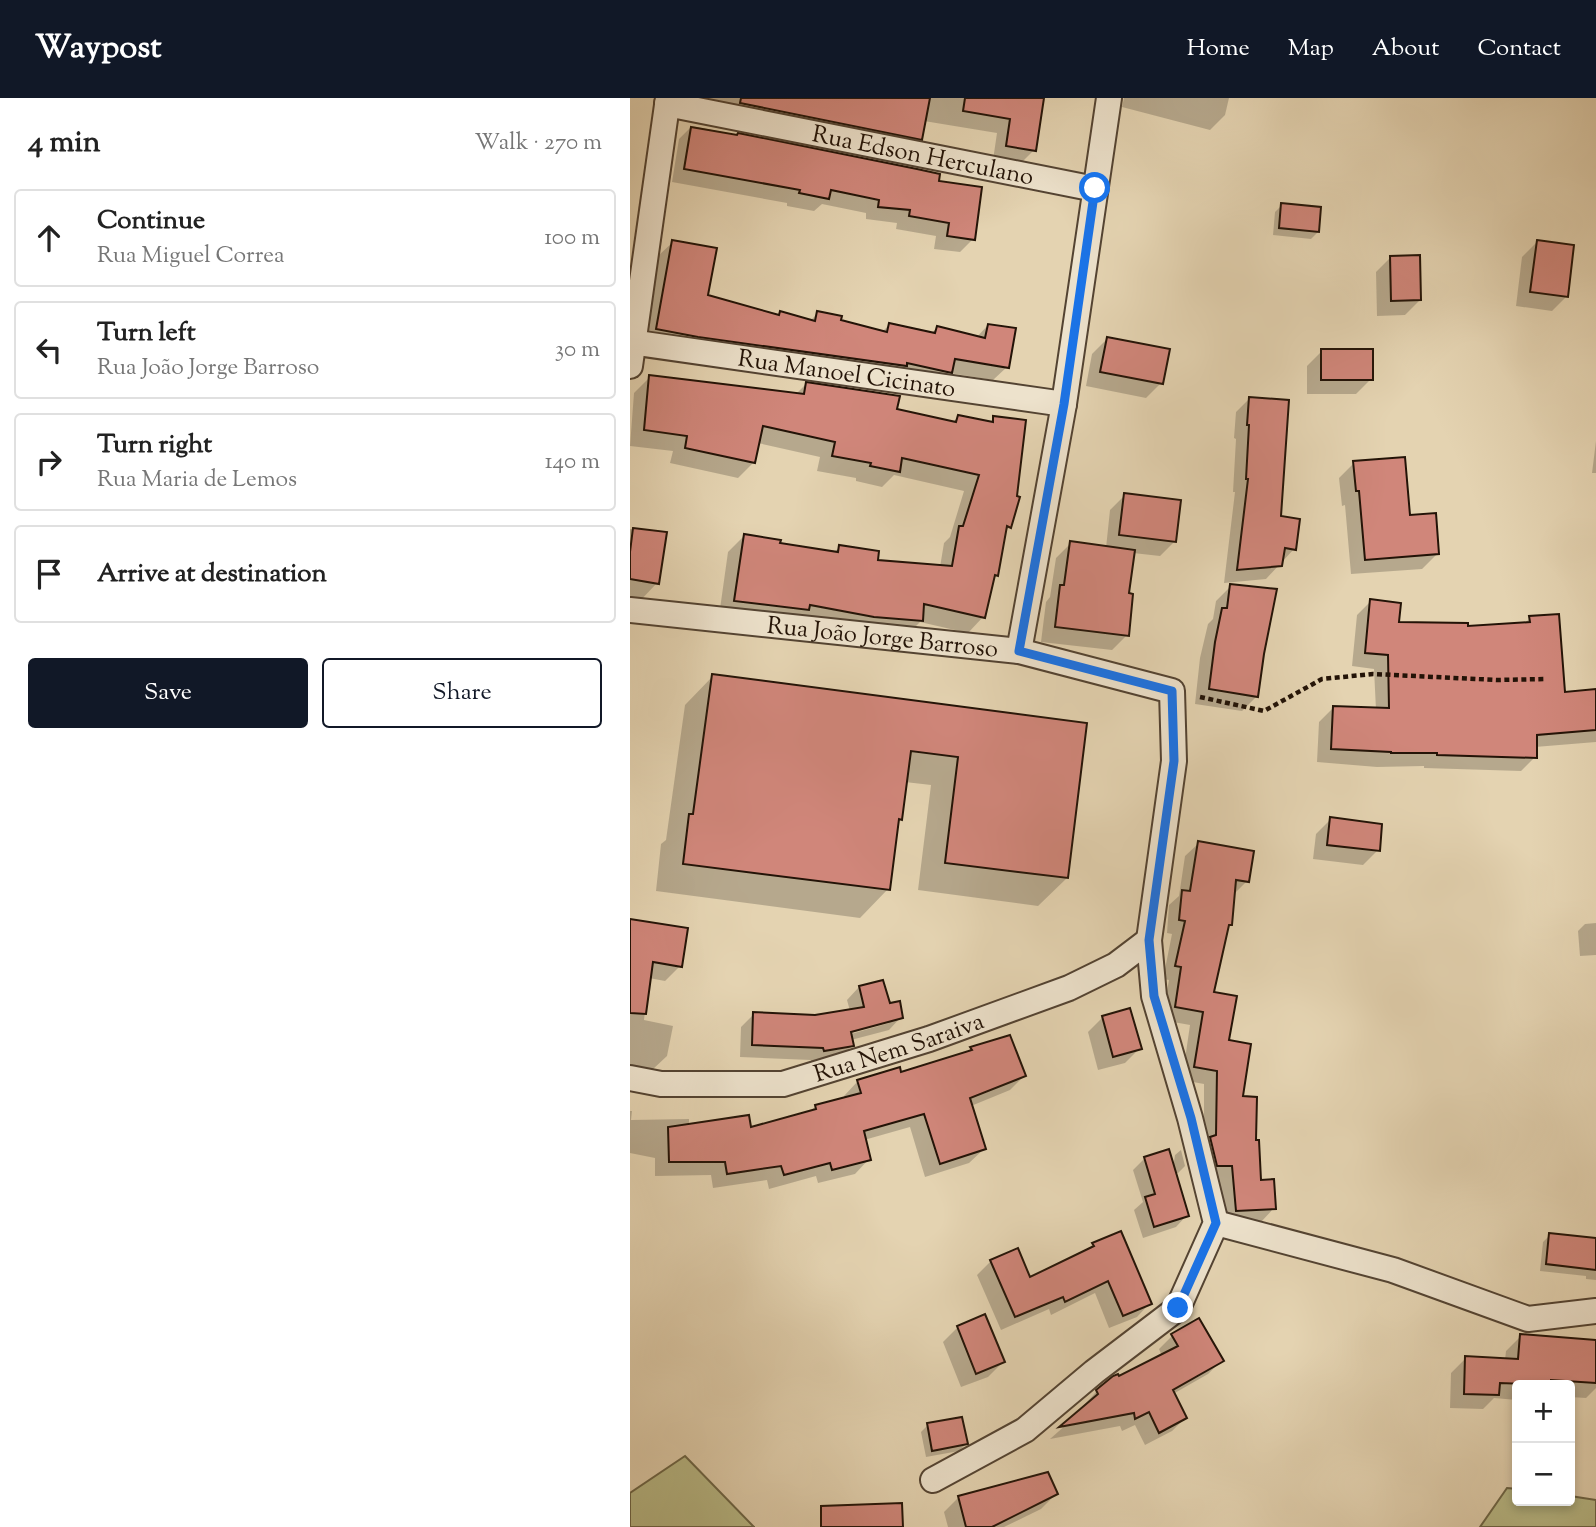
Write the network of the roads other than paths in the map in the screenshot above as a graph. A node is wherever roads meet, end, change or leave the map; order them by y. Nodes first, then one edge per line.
1 (1109, 98) edge
2 (668, 101) edge
3 (1095, 188) junction
4 (631, 350) edge
5 (1064, 404) junction
6 (630, 610) edge
7 (1019, 651) junction
8 (1149, 940) junction
9 (630, 1078) edge
10 (1216, 1223) junction
11 (1596, 1311) edge
12 (933, 1480) dead end

1 - 3 street
2 - 3 street, Rua Edson Herculano
2 - 4 street
3 - 5 street
4 - 5 street, Rua Manoel Cicinato
5 - 7 street
6 - 7 street, Rua João Jorge Barroso
7 - 8 street, Rua João Jorge Barroso
8 - 9 street, Rua Nem Saraiva
8 - 10 street
10 - 11 street
10 - 12 street

